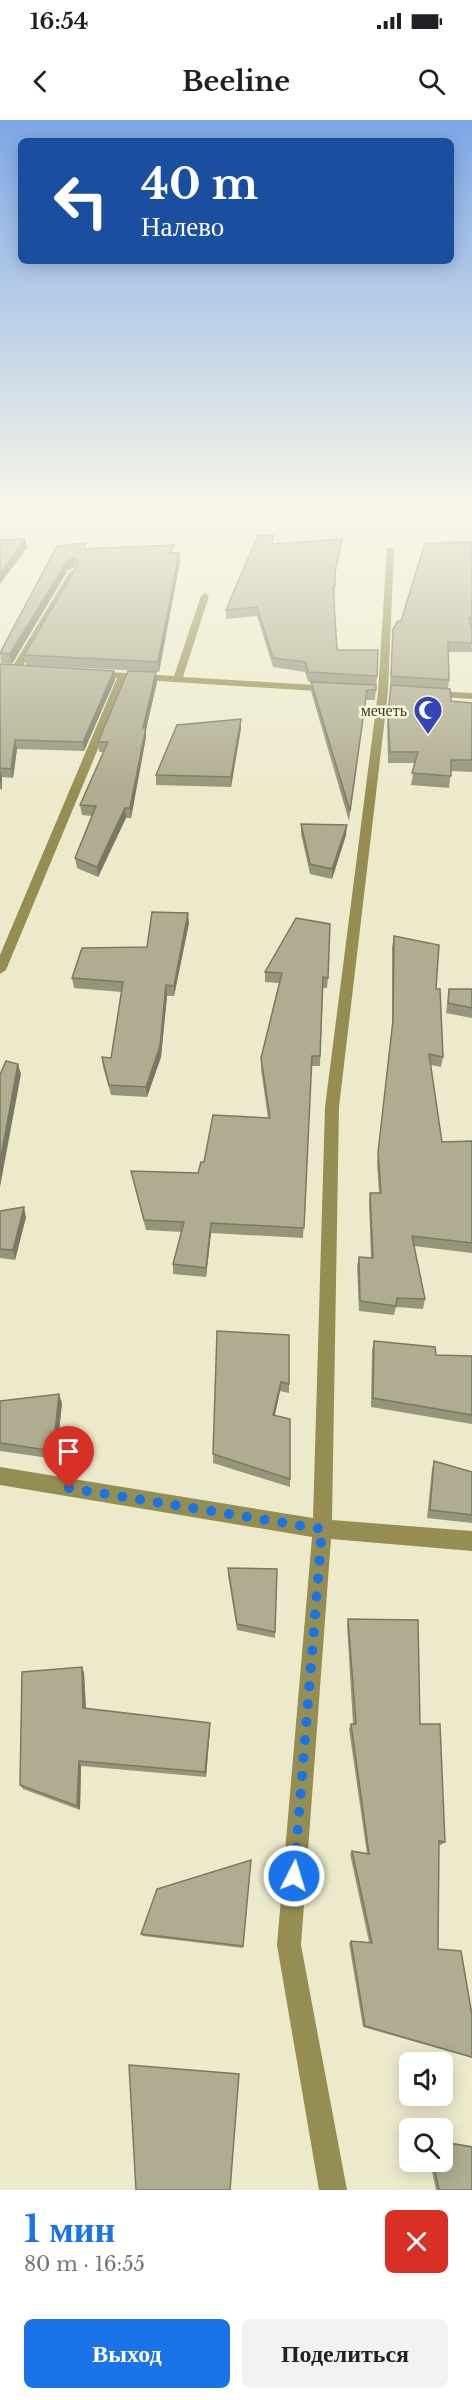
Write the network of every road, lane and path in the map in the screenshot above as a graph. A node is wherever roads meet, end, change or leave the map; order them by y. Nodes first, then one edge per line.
1 (56, 600) edge
2 (204, 600) edge
3 (388, 600) edge
4 (27, 670) edge
5 (87, 674) edge
6 (123, 676) junction
7 (177, 680) junction
8 (337, 689) edge
9 (416, 693) edge
10 (472, 696) edge
11 (0, 970) edge
12 (0, 1476) edge
13 (322, 1529) junction
14 (472, 1541) edge
15 (333, 2190) edge

1 - 4 street
2 - 7 street
3 - 13 street
5 - 6 street
6 - 7 street
6 - 11 street
7 - 8 street
9 - 10 street
12 - 13 street
13 - 14 street
13 - 15 street

